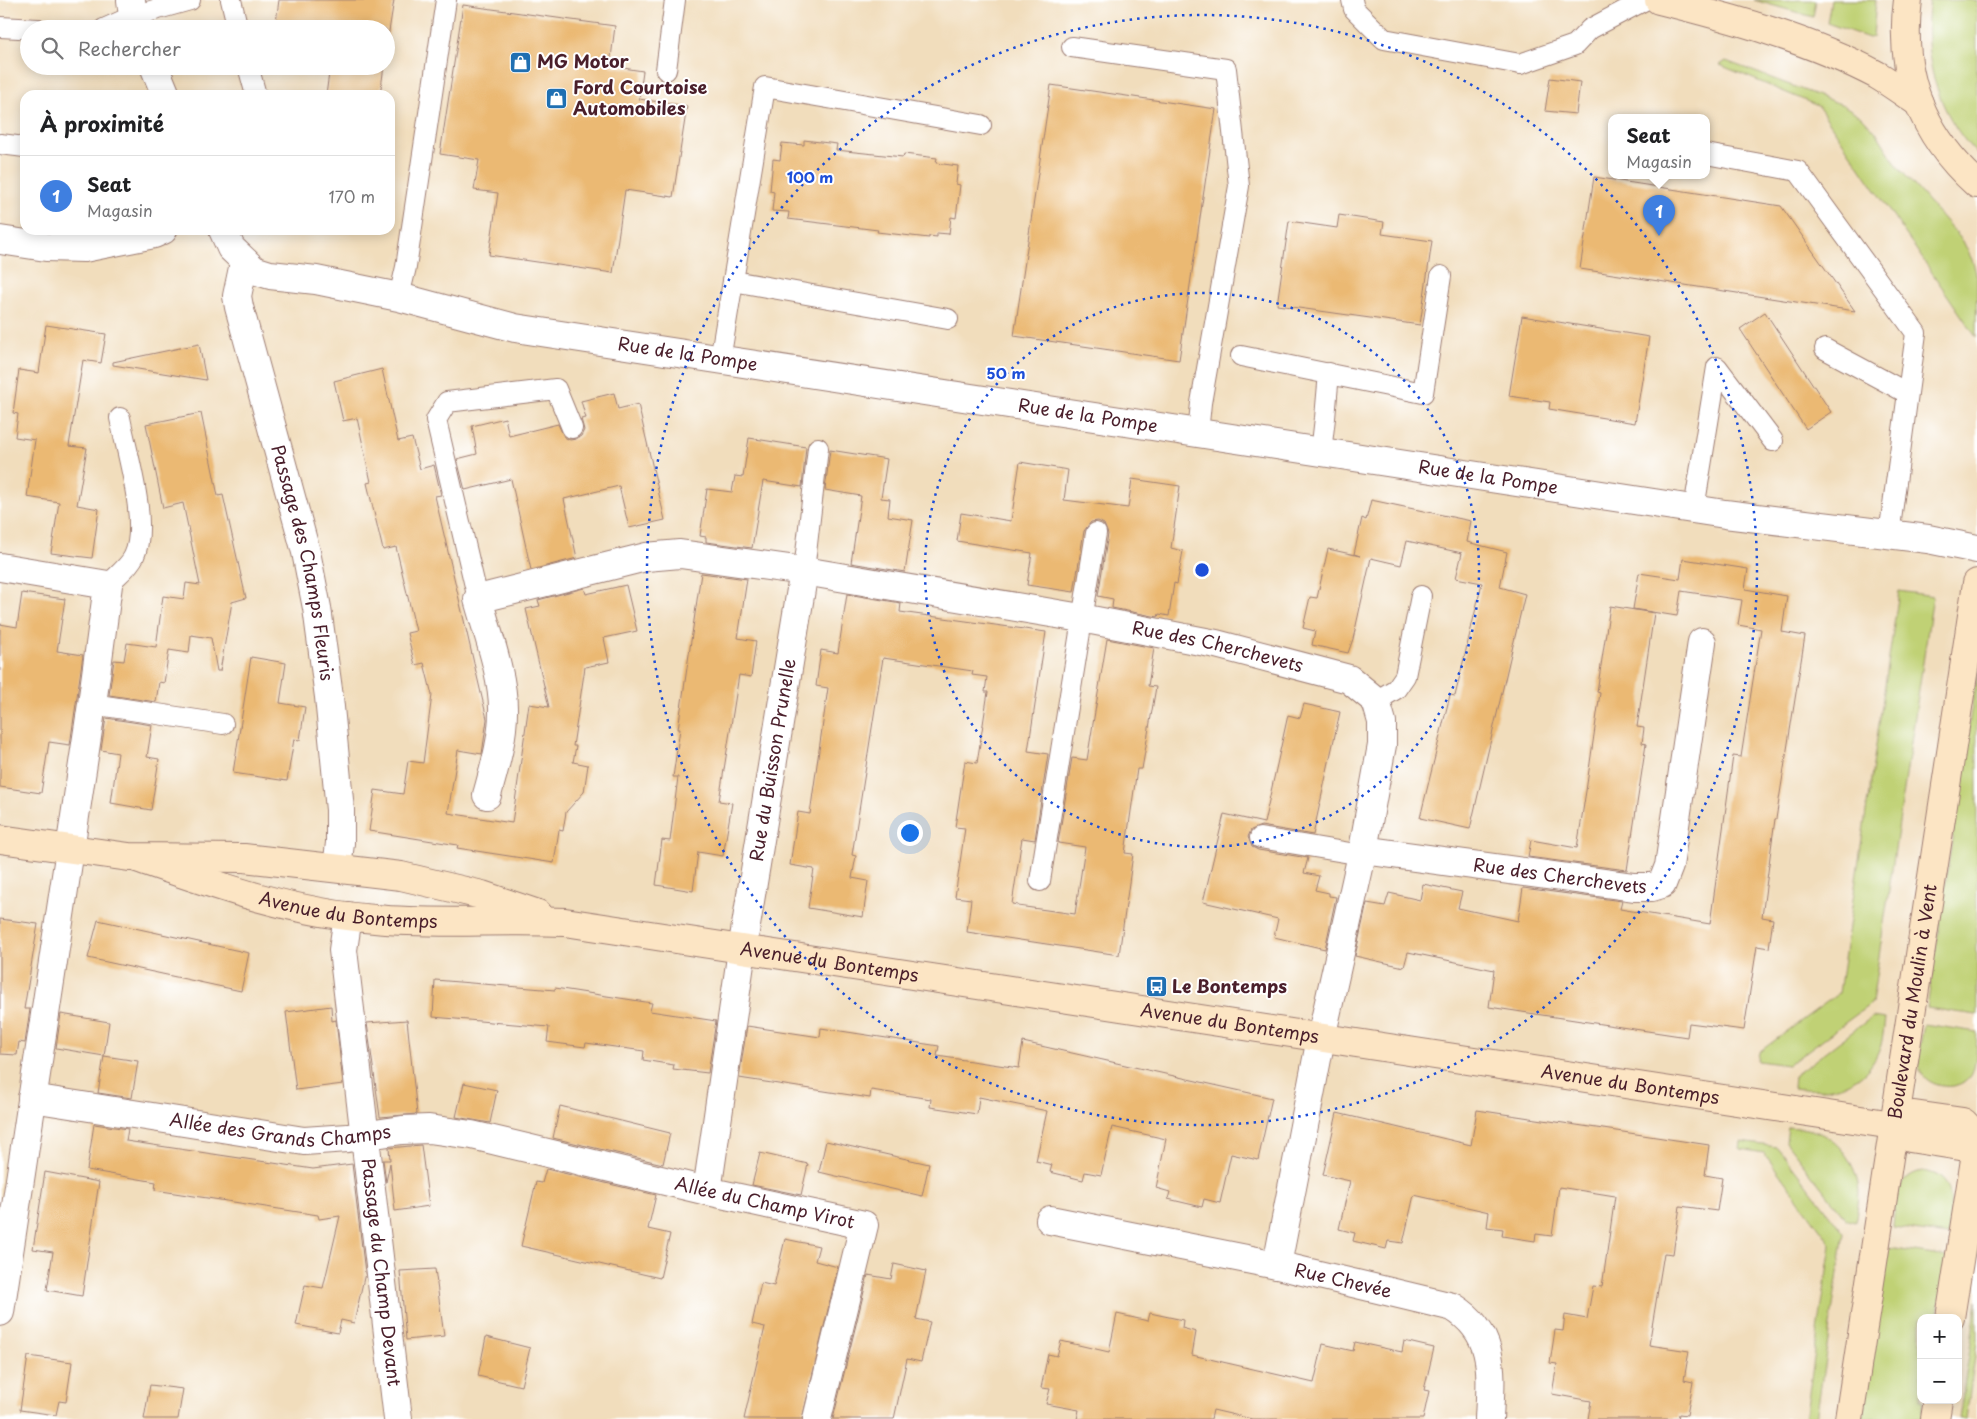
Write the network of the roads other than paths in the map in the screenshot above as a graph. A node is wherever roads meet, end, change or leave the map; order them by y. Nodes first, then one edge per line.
1 (190, 0) edge
2 (231, 0) edge
3 (446, 0) edge
4 (675, 0) edge
5 (1352, 0) edge
6 (1645, 0) edge
7 (1659, 0) edge
8 (1908, 0) edge
9 (134, 15) edge
10 (236, 20) edge
11 (0, 27) edge
12 (20, 28) edge
13 (1072, 47) dead end
14 (666, 70) dead end
15 (158, 75) edge
16 (250, 75) edge
17 (164, 90) edge
18 (255, 90) edge
19 (1919, 103) junction
20 (981, 125) dead end
21 (0, 144) edge
22 (20, 146) edge
23 (1710, 155) edge
24 (1977, 184) edge
25 (148, 235) edge
26 (225, 235) edge
27 (0, 240) edge
28 (244, 263) junction
29 (1441, 276) dead end
30 (734, 281) junction
31 (399, 297) junction
32 (948, 319) dead end
33 (1825, 349) dead end
34 (1241, 356) dead end
35 (720, 360) junction
36 (1329, 373) junction
37 (1907, 393) junction
38 (120, 418) dead end
39 (572, 428) dead end
40 (1198, 433) junction
41 (1773, 441) dead end
42 (818, 448) dead end
43 (1321, 452) junction
44 (1694, 509) junction
45 (1096, 533) dead end
46 (1889, 535) junction
47 (1977, 550) edge
48 (0, 567) edge
49 (804, 571) junction
50 (1977, 583) edge
51 (108, 585) junction
52 (1421, 596) dead end
53 (478, 599) junction
54 (1081, 618) junction
55 (1702, 642) dead end
56 (1376, 701) junction
57 (92, 704) junction
58 (223, 724) dead end
59 (487, 795) dead end
60 (0, 838) edge
61 (1260, 838) dead end
62 (70, 848) junction
63 (1362, 852) junction
64 (137, 858) junction
65 (337, 868) junction
66 (1040, 880) dead end
67 (348, 916) junction
68 (565, 922) junction
69 (742, 950) junction
70 (1321, 1038) junction
71 (32, 1098) junction
72 (1894, 1125) junction
73 (365, 1136) junction
74 (1977, 1137) edge
75 (1977, 1147) edge
76 (529, 1148) joint
77 (707, 1191) junction
78 (1050, 1220) dead end
79 (1277, 1265) junction
80 (0, 1312) edge
81 (1951, 1314) edge
82 (1937, 1404) edge
83 (398, 1419) edge
84 (817, 1419) edge
85 (1488, 1419) edge
86 (1849, 1419) edge
87 (1935, 1419) edge

1 - 9 lane
2 - 10 lane
3 - 31 lane
4 - 14 lane
5 - 6 lane
7 - 19 street
8 - 19 street
11 - 12 lane
13 - 40 lane
15 - 17 street
16 - 18 lane
19 - 24 street
20 - 30 lane
21 - 22 lane
23 - 37 lane
25 - 27 street
26 - 28 street, Rue de la Pompe
28 - 31 street, Rue de la Pompe
28 - 65 street, Passage des Champs Fleuris
29 - 36 lane
30 - 32 lane
30 - 35 lane
31 - 35 street, Rue de la Pompe
33 - 37 lane
34 - 36 lane
35 - 40 street, Rue de la Pompe
36 - 43 lane
37 - 46 lane
38 - 51 lane
39 - 53 lane
40 - 43 street, Rue de la Pompe
41 - 44 lane
42 - 49 lane, Rue du Buisson Prunelle
43 - 44 street, Rue de la Pompe
44 - 46 street, Rue de la Pompe
45 - 54 lane
46 - 47 street, Rue de la Pompe
48 - 51 street
49 - 53 street
49 - 54 street
49 - 69 street, Rue du Buisson Prunelle
50 - 72 street, Boulevard du Moulin à Vent
51 - 57 street
52 - 56 lane
53 - 59 street
54 - 56 street, Rue des Cherchevets
54 - 66 lane
55 - 63 street, Rue des Cherchevets
56 - 63 street
57 - 58 lane
57 - 62 street
60 - 62 street, Avenue du Bontemps
61 - 63 lane, Rue des Cherchevets
62 - 64 street, Avenue du Bontemps
62 - 71 street
63 - 70 street
64 - 65 street, Avenue du Bontemps
64 - 67 street, Avenue du Bontemps
65 - 68 street, Avenue du Bontemps
67 - 68 street, Avenue du Bontemps
67 - 73 street, Passage du Champ Devant
68 - 69 street, Avenue du Bontemps
69 - 70 street, Avenue du Bontemps
69 - 77 street, Rue du Buisson Prunelle
70 - 72 street, Avenue du Bontemps
70 - 79 street, Rue Chevée
71 - 73 street, Allée des Grands Champs
71 - 80 street
72 - 74 street
72 - 86 street, Boulevard du Moulin à Vent
73 - 76 street, Allée des Grands Champs
73 - 83 street, Passage du Champ Devant
75 - 81 street
76 - 77 street, Allée du Champ Virot
77 - 84 street, Allée du Champ Virot
78 - 79 street
79 - 85 street, Rue Chevée
82 - 87 street

